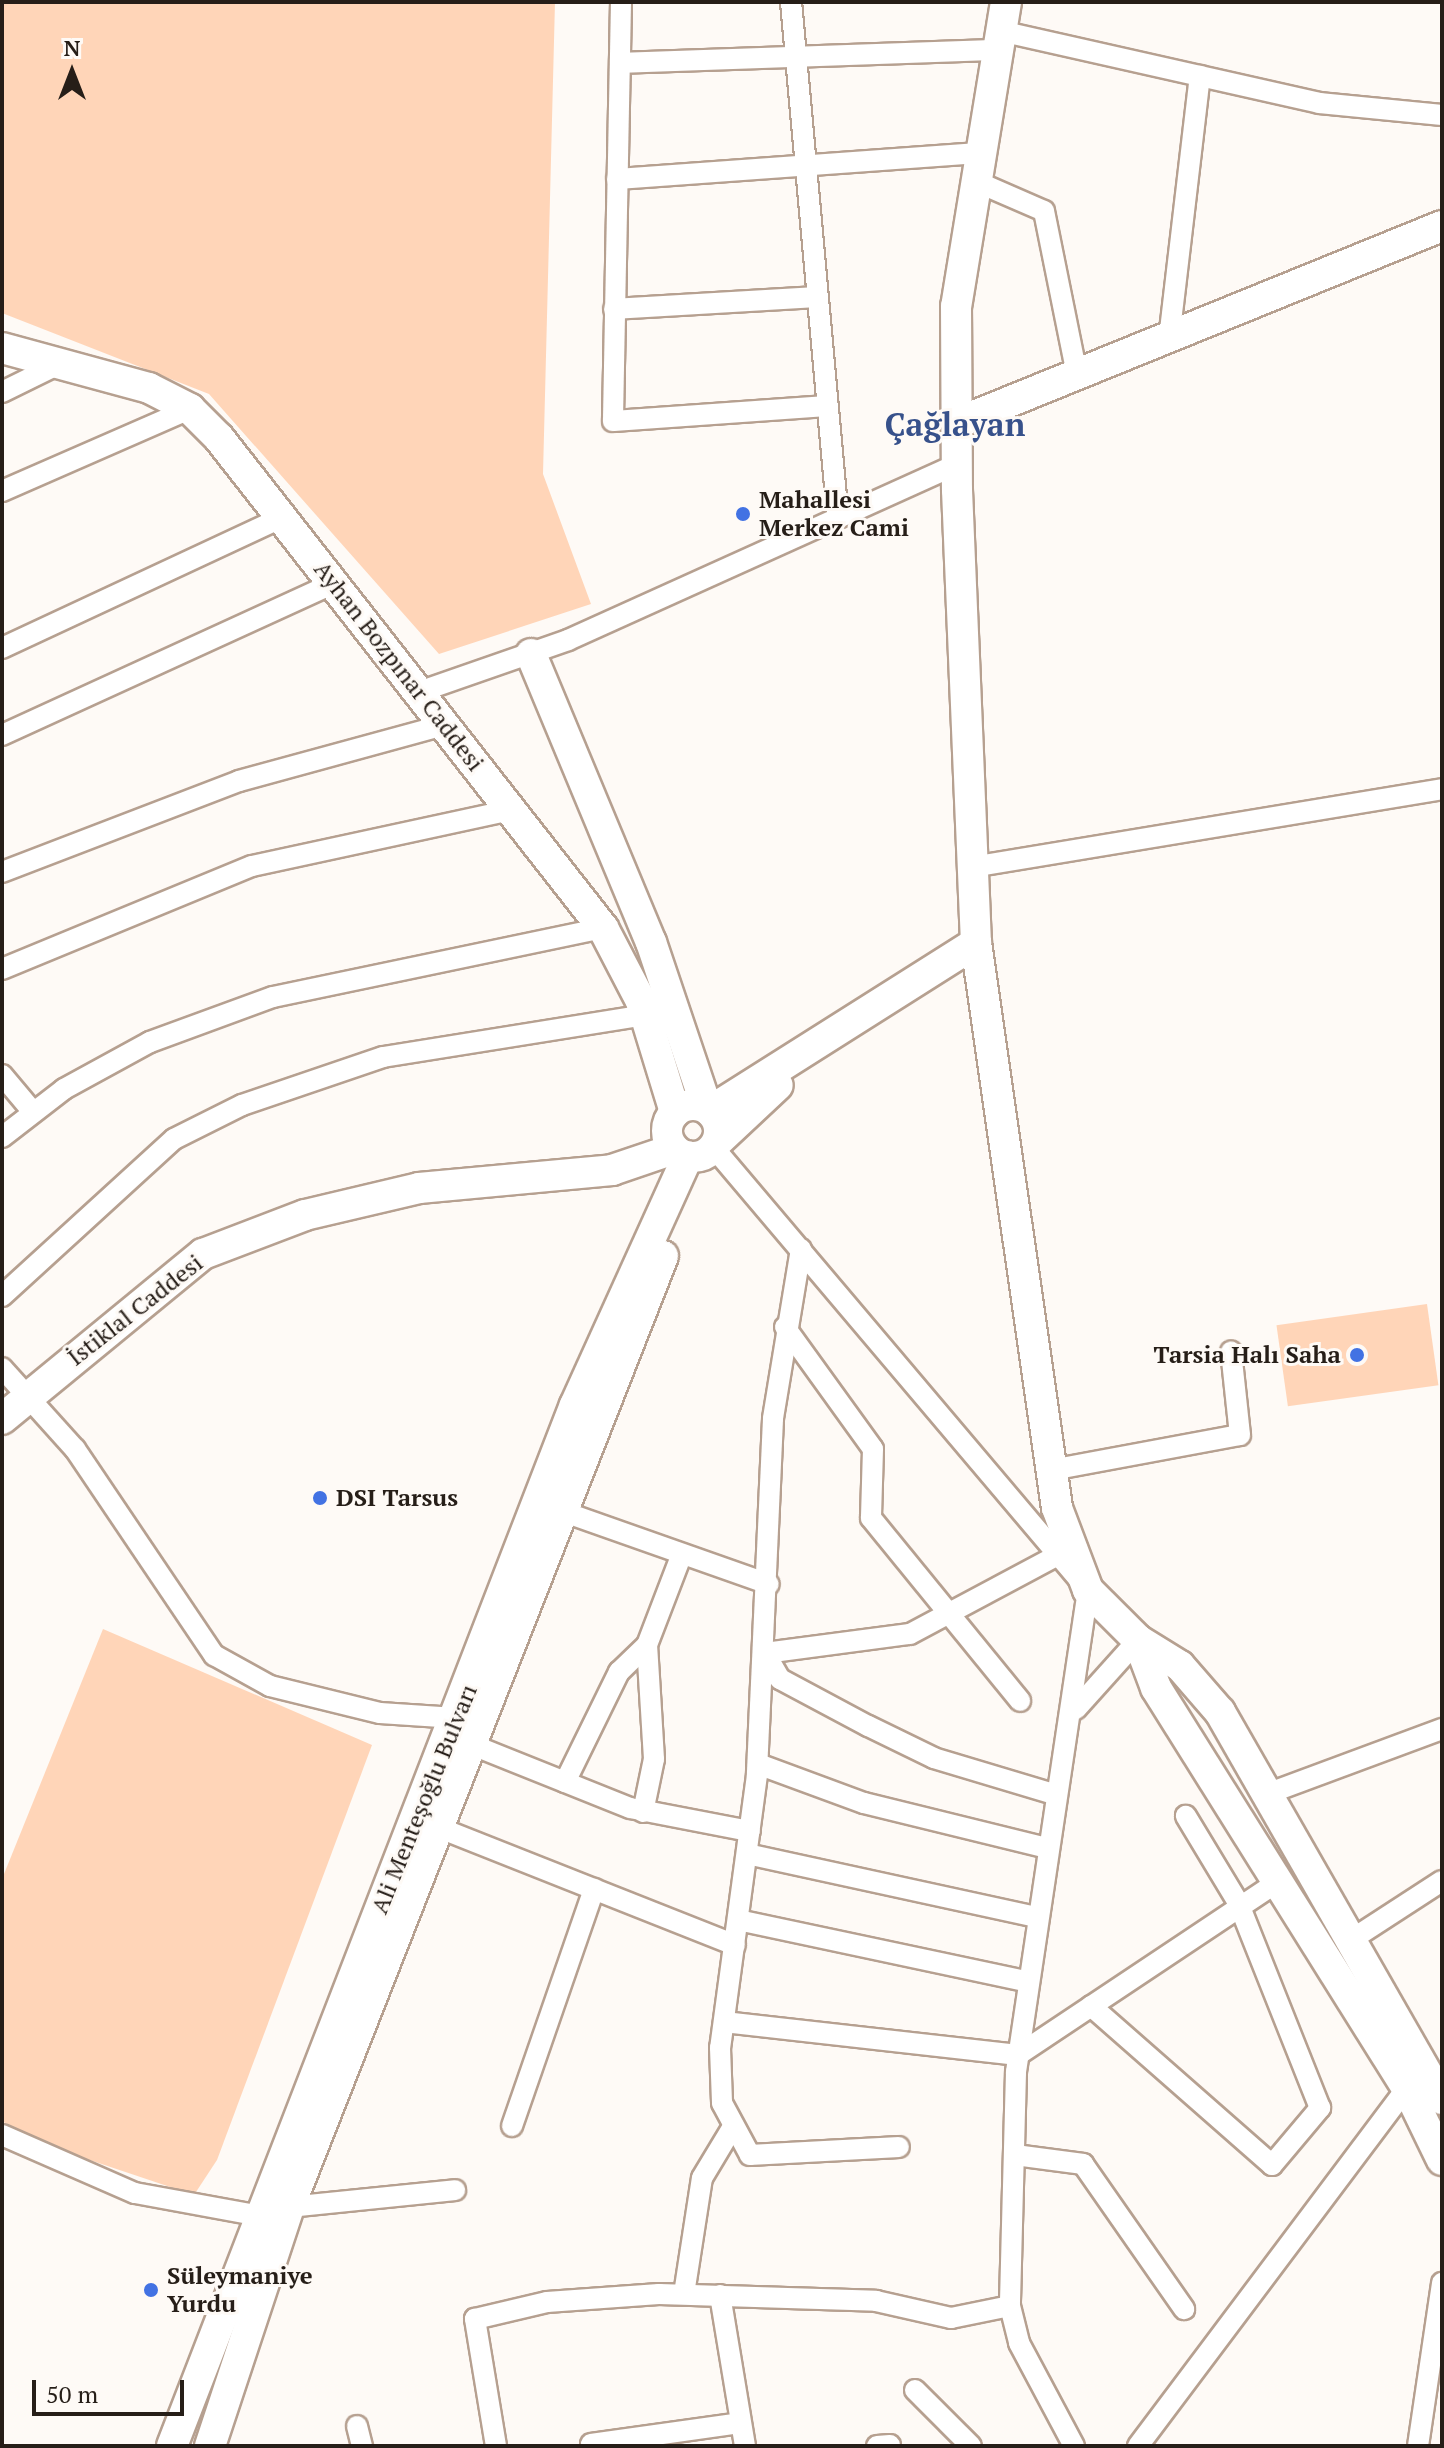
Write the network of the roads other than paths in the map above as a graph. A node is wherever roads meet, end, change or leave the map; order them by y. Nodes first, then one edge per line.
1 (621, 2) edge
2 (791, 2) edge
3 (1001, 28) edge
4 (795, 52) junction
5 (620, 63) junction
6 (1200, 76) junction
7 (1442, 115) edge
8 (977, 167) junction
9 (804, 168) junction
10 (617, 179) junction
11 (1442, 226) edge
12 (816, 297) junction
13 (614, 309) junction
14 (1169, 339) junction
15 (2, 348) edge
16 (59, 364) junction
17 (1077, 375) junction
18 (2, 392) edge
19 (827, 406) junction
20 (190, 409) junction
21 (957, 423) junction
22 (957, 464) junction
23 (2, 491) edge
24 (283, 517) junction
25 (838, 518) junction
26 (334, 583) junction
27 (2, 648) edge
28 (531, 654) junction
29 (419, 692) junction
30 (444, 725) junction
31 (2, 735) edge
32 (1442, 789) edge
33 (511, 810) junction
34 (972, 867) junction
35 (2, 872) edge
36 (603, 928) junction
37 (976, 943) junction
38 (656, 955) junction
39 (2, 969) edge
40 (645, 1015) junction
41 (814, 1051) junction
42 (4, 1072) edge
43 (708, 1110) junction
44 (33, 1112) junction
45 (675, 1112) junction
46 (2, 1137) edge
47 (699, 1150) junction
48 (801, 1249) junction
49 (2, 1296) edge
50 (785, 1327) junction
51 (1231, 1351) dead end
52 (2, 1368) edge
53 (25, 1399) junction
54 (2, 1419) edge
55 (1051, 1470) junction
56 (564, 1512) junction
57 (682, 1554) junction
58 (1060, 1554) junction
59 (769, 1584) junction
60 (1088, 1590) junction
61 (952, 1613) junction
62 (1138, 1640) junction
63 (647, 1645) junction
64 (765, 1653) junction
65 (1020, 1701) dead end
66 (1076, 1709) junction
67 (456, 1718) junction
68 (1442, 1729) edge
69 (475, 1746) junction
70 (758, 1764) junction
71 (565, 1782) junction
72 (1267, 1794) junction
73 (1057, 1795) junction
74 (643, 1812) junction
75 (1186, 1816) dead end
76 (442, 1829) junction
77 (750, 1831) junction
78 (1047, 1848) junction
79 (747, 1854) junction
80 (1280, 1880) junction
81 (1442, 1881) edge
82 (594, 1889) junction
83 (1239, 1904) junction
84 (1036, 1917) junction
85 (738, 1920) junction
86 (1351, 1940) junction
87 (735, 1945) junction
88 (1026, 1981) junction
89 (1091, 2006) junction
90 (724, 2022) junction
91 (1018, 2055) junction
92 (1407, 2088) junction
93 (1441, 2095) edge
94 (512, 2126) dead end
95 (732, 2128) junction
96 (2, 2135) edge
97 (899, 2147) dead end
98 (1015, 2155) junction
99 (1442, 2160) edge
100 (455, 2190) dead end
101 (289, 2207) junction
102 (260, 2216) junction
103 (1442, 2283) edge
104 (684, 2294) junction
105 (720, 2295) junction
106 (1010, 2306) junction
107 (1184, 2309) dead end
108 (915, 2390) dead end
109 (740, 2423) junction
110 (591, 2444) dead end
111 (172, 2446) edge
112 (210, 2446) edge
113 (496, 2446) edge
114 (745, 2446) edge
115 (971, 2446) edge
116 (1074, 2446) edge
117 (1138, 2446) edge
118 (1418, 2446) edge

1 - 5 street
2 - 4 street
3 - 4 street
3 - 6 street
3 - 8 street
4 - 5 street
4 - 9 street
5 - 10 street
6 - 7 street
6 - 14 street
8 - 9 street
8 - 17 street
8 - 21 street
9 - 10 street
9 - 12 street
10 - 13 street
11 - 14 street
12 - 13 street
12 - 19 street
13 - 19 street
14 - 17 street
15 - 16 street, Ayhan Bozpınar Caddesi
16 - 18 street
16 - 20 street, Ayhan Bozpınar Caddesi
17 - 21 street
19 - 25 street
20 - 23 street
20 - 24 street, Ayhan Bozpınar Caddesi
21 - 22 street
22 - 25 street
22 - 34 street
24 - 26 street, Ayhan Bozpınar Caddesi
24 - 27 street
25 - 28 street
26 - 29 street, Ayhan Bozpınar Caddesi
26 - 31 street
28 - 29 street
28 - 38 street
29 - 30 street, Ayhan Bozpınar Caddesi
30 - 33 street, Ayhan Bozpınar Caddesi
30 - 35 street
32 - 34 street
33 - 36 street, Ayhan Bozpınar Caddesi
33 - 39 street
34 - 37 street
36 - 38 street
36 - 40 street, Ayhan Bozpınar Caddesi
36 - 44 street
37 - 41 street
37 - 55 street
38 - 43 street
40 - 45 street, Ayhan Bozpınar Caddesi
40 - 49 street
41 - 43 street
41 - 47 street
42 - 44 street
43 - 45 street
43 - 47 street
44 - 46 street
45 - 47 street, Ayhan Bozpınar Caddesi
47 - 48 street
47 - 53 street, İstiklal Caddesi
47 - 56 street, Ali Menteşoğlu Bulvarı
47 - 67 street, Ali Menteşoğlu Bulvarı
48 - 50 street
48 - 58 street
50 - 59 street
50 - 61 street
51 - 55 street
52 - 53 street
53 - 54 street, İstiklal Caddesi
53 - 67 street
55 - 60 street
56 - 57 street
56 - 69 street, Ali Menteşoğlu Bulvarı
57 - 59 street
57 - 63 street
58 - 60 street
58 - 61 street
59 - 64 street
60 - 62 street
60 - 66 street
61 - 64 street
61 - 65 street
62 - 66 street
62 - 72 street
62 - 80 street
63 - 71 street
63 - 74 street
64 - 70 street
64 - 73 street
66 - 73 street
67 - 69 street
67 - 102 street, Ali Menteşoğlu Bulvarı
68 - 72 street
69 - 71 street
69 - 76 street, Ali Menteşoğlu Bulvarı
70 - 77 street
70 - 78 street
71 - 74 street
72 - 86 street
73 - 78 street
74 - 77 street
75 - 83 street
76 - 82 street
76 - 101 street, Ali Menteşoğlu Bulvarı
77 - 79 street
78 - 84 street
79 - 84 street
79 - 85 street
80 - 83 street
80 - 92 street
81 - 86 street
82 - 87 street
82 - 94 street
83 - 89 street
83 - 89 street
84 - 88 street
85 - 87 street
85 - 88 street
86 - 93 street
87 - 90 street
88 - 91 street
89 - 91 street
90 - 91 street
90 - 95 street
91 - 98 street
92 - 99 street
92 - 117 street
95 - 97 street
95 - 104 street
96 - 102 street
98 - 106 street
98 - 107 street
100 - 101 street
101 - 112 street, Ali Menteşoğlu Bulvarı
102 - 111 street, Ali Menteşoğlu Bulvarı
103 - 118 street
104 - 105 street
104 - 113 street
105 - 106 street
105 - 109 street
106 - 116 street
108 - 115 street
109 - 110 street
109 - 114 street

